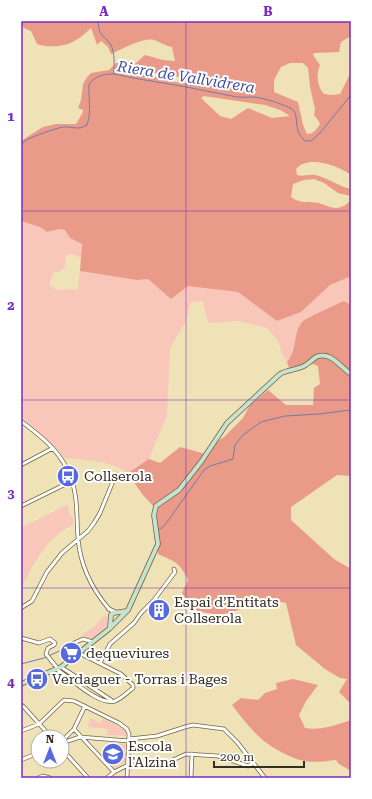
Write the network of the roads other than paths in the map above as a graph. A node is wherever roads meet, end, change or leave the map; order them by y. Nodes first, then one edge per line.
1 (351, 374) edge
2 (21, 421) edge
3 (53, 448) junction
4 (21, 465) edge
5 (116, 474) dead end
6 (72, 481) junction
7 (21, 506) edge
8 (78, 538) junction
9 (174, 569) dead end
10 (21, 608) edge
11 (109, 609) junction
12 (128, 610) junction
13 (116, 612) junction
14 (111, 617) junction
15 (118, 620) junction
16 (109, 629) junction
17 (21, 638) edge
18 (93, 642) junction
19 (74, 643) junction
20 (69, 645) dead end
21 (80, 652) junction
22 (100, 663) junction
23 (58, 668) junction
24 (81, 681) junction
25 (21, 684) edge
26 (78, 685) junction
27 (104, 697) junction
28 (101, 700) junction
29 (112, 701) junction
30 (23, 706) dead end
31 (85, 706) junction
32 (38, 724) junction
33 (43, 729) edge
34 (74, 729) junction
35 (21, 731) edge
36 (70, 733) edge
37 (80, 736) junction
38 (70, 739) edge
39 (129, 740) junction
40 (192, 754) junction
41 (70, 758) edge
42 (251, 761) junction
43 (128, 765) junction
44 (248, 766) junction
45 (114, 772) junction
46 (264, 777) edge
47 (38, 778) edge
48 (50, 778) edge
49 (88, 778) edge
50 (107, 778) edge
51 (127, 778) edge
52 (191, 778) edge

1 - 12 main road
2 - 3 street
3 - 4 street
3 - 6 street
5 - 8 street
6 - 7 street
6 - 8 street
8 - 10 street
8 - 11 street
9 - 22 street
11 - 13 street
11 - 14 street
12 - 13 main road
12 - 15 main road
13 - 14 main road
13 - 15 main road
14 - 15 main road
14 - 16 main road
15 - 16 main road
16 - 18 main road
17 - 23 street
18 - 19 street
18 - 21 main road
19 - 20 street
19 - 21 street
21 - 22 street
21 - 23 main road
22 - 29 street
23 - 24 street
23 - 25 main road
23 - 26 street
24 - 26 street
24 - 27 street
26 - 28 street
27 - 28 street
27 - 29 street
28 - 29 street
30 - 32 street
31 - 32 street
31 - 34 street
31 - 39 street
32 - 33 street
32 - 35 street
34 - 36 street
34 - 37 street
37 - 38 street
37 - 39 street
37 - 45 street
39 - 42 street
39 - 43 street
40 - 43 street
40 - 44 street
40 - 52 street
41 - 49 street
42 - 44 street
42 - 46 street
43 - 45 street
43 - 51 street
44 - 46 street
45 - 50 street
47 - 48 street

